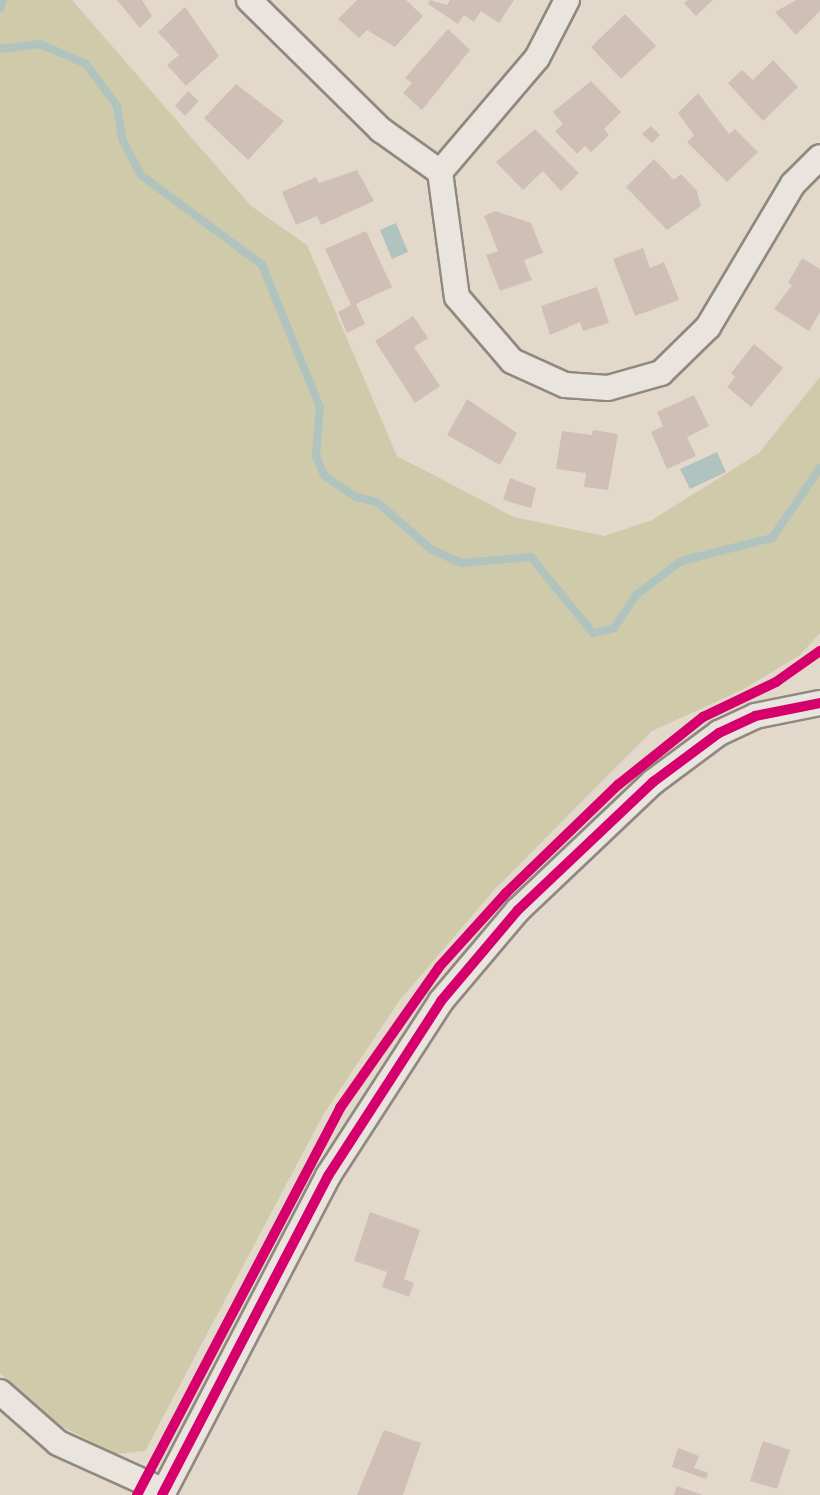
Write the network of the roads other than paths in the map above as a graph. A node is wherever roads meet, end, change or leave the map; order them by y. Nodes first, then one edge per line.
1 (249, 0) edge
2 (567, 0) edge
3 (820, 157) edge
4 (440, 172) junction
5 (820, 703) edge
6 (0, 1392) edge
7 (163, 1493) edge

1 - 4 street
2 - 4 street
3 - 4 street
5 - 7 street
6 - 7 street

